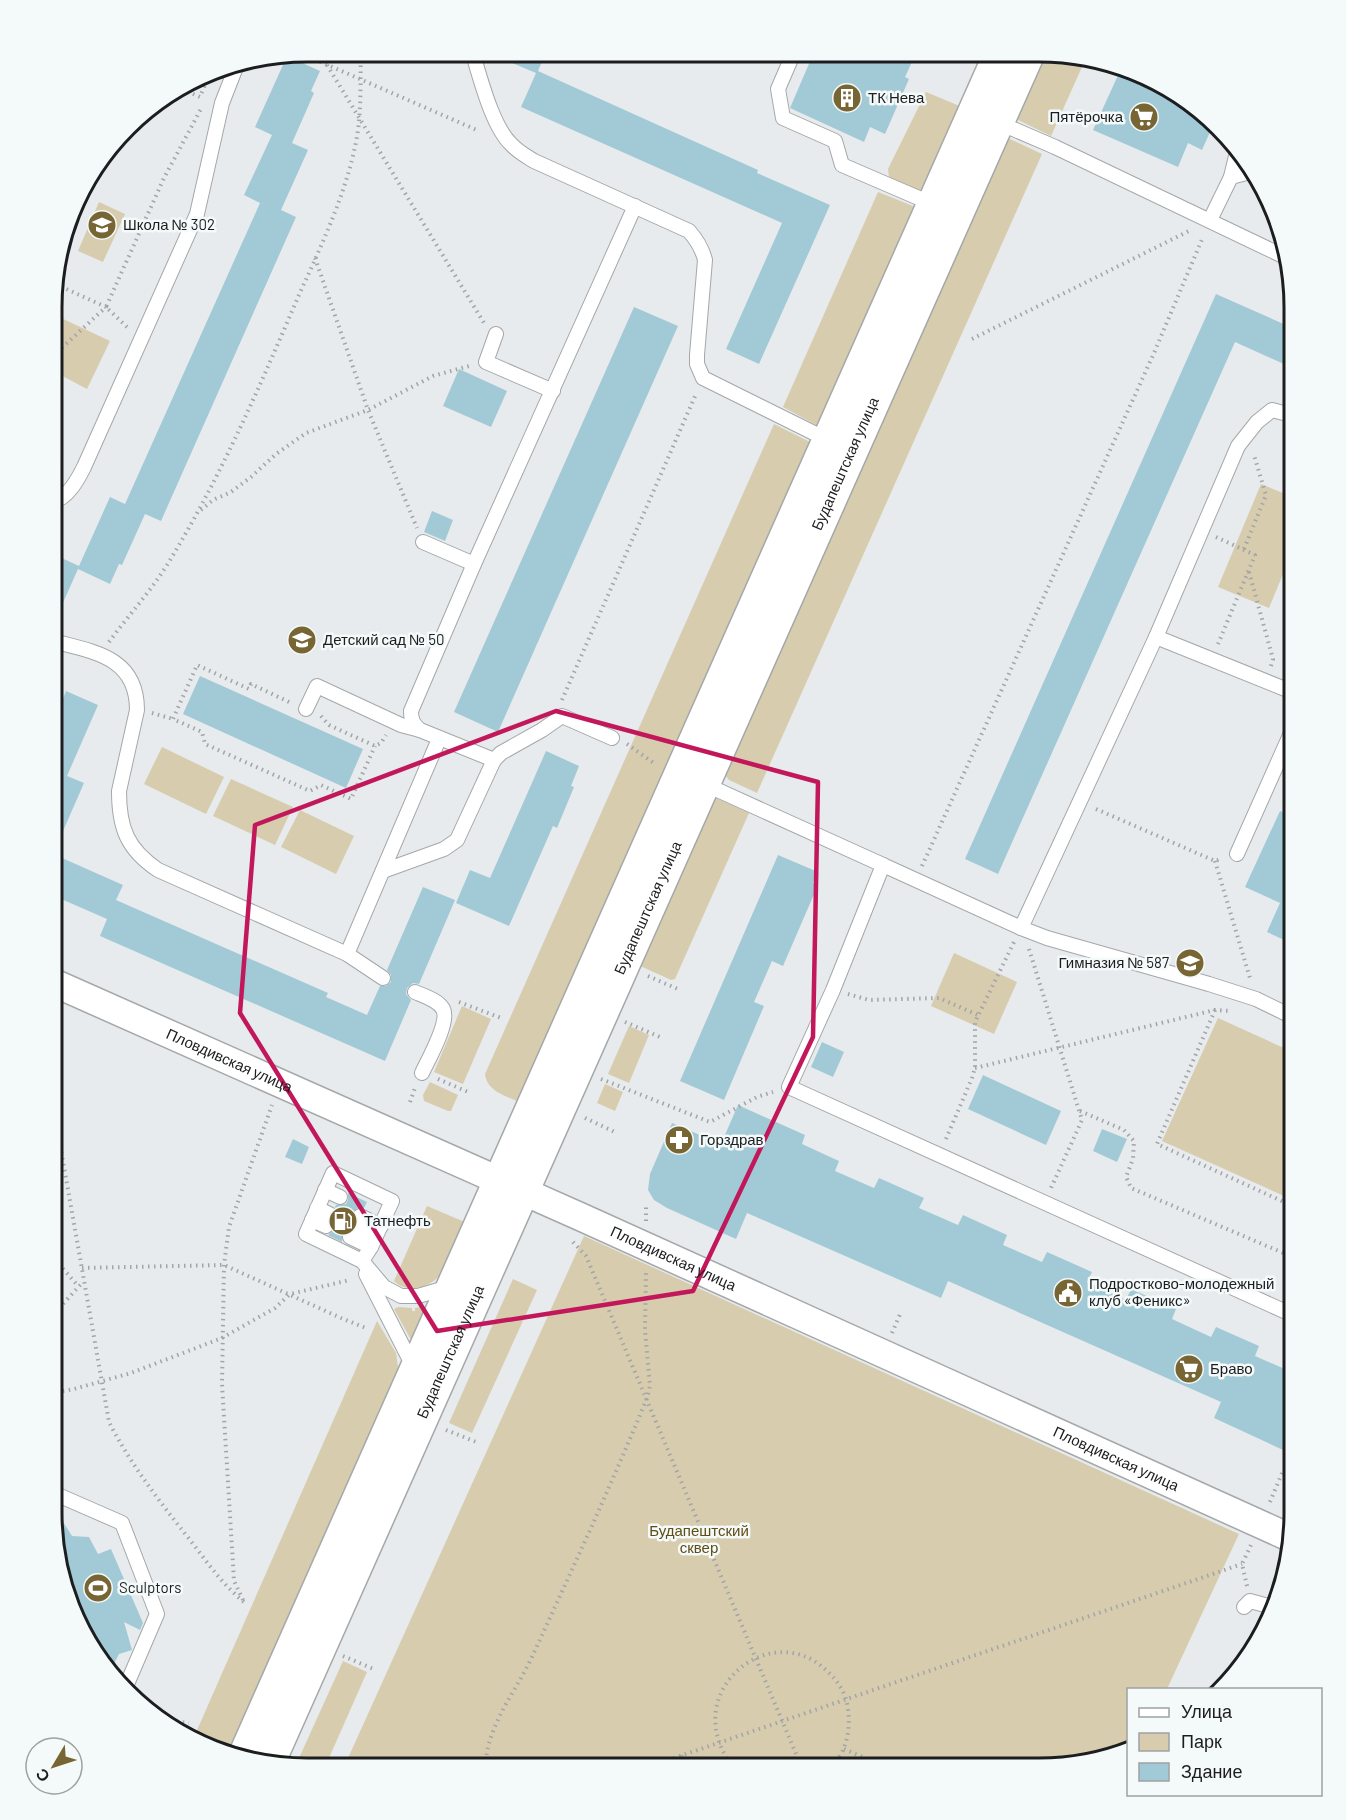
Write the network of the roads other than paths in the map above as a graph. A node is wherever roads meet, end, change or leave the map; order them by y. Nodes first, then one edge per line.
1 (476, 62) edge
2 (790, 62) edge
3 (998, 62) edge
4 (1024, 62) edge
5 (234, 72) edge
6 (997, 122) junction
7 (1235, 159) edge
8 (1245, 173) edge
9 (1231, 177) junction
10 (635, 206) junction
11 (945, 210) junction
12 (1207, 226) junction
13 (1279, 254) edge
14 (496, 334) road end
15 (553, 391) junction
16 (1284, 413) edge
17 (840, 446) junction
18 (62, 497) edge
19 (423, 542) road end
20 (474, 564) junction
21 (1156, 637) junction
22 (62, 644) edge
23 (1284, 689) edge
24 (306, 709) road end
25 (420, 730) junction
26 (439, 739) junction
27 (619, 740) road end
28 (1284, 749) edge
29 (494, 760) junction
30 (680, 774) junction
31 (1237, 854) dead end
32 (883, 865) junction
33 (383, 872) junction
34 (1021, 928) junction
35 (347, 954) junction
36 (383, 978) dead end
37 (62, 986) edge
38 (415, 992) dead end
39 (1284, 1013) edge
40 (422, 1073) road end
41 (511, 1186) junction
42 (319, 1204) junction
43 (378, 1231) junction
44 (362, 1261) junction
45 (454, 1285) junction
46 (1284, 1311) edge
47 (416, 1371) junction
48 (62, 1497) edge
49 (1283, 1535) edge
50 (1247, 1601) road end
51 (1267, 1606) edge
52 (128, 1681) edge
53 (247, 1751) edge
54 (271, 1756) edge

1 - 10 lane
2 - 11 lane
3 - 11 street, Будапештская улица
4 - 6 street, Будапештская улица
5 - 18 lane
6 - 11 street, Будапештская улица
6 - 12 lane
7 - 9 lane
8 - 9 lane
9 - 12 lane
10 - 15 lane
10 - 17 lane
11 - 17 street, Будапештская улица
12 - 13 lane
14 - 15 lane
15 - 20 lane
16 - 21 lane
17 - 30 street, Будапештская улица
19 - 20 lane
20 - 25 lane
21 - 23 lane
21 - 34 lane
22 - 35 lane
24 - 25 lane
25 - 26 lane
26 - 29 lane
26 - 33 lane
27 - 29 lane
28 - 31 lane
29 - 33 lane
30 - 32 lane
30 - 41 street, Будапештская улица
32 - 34 lane
32 - 46 lane
33 - 35 lane
34 - 39 lane
35 - 36 lane
37 - 41 street, Пловдивская улица
38 - 40 lane
41 - 45 street, Будапештская улица
41 - 49 street, Пловдивская улица
41 - 54 street, Будапештская улица
42 - 42 lane
42 - 43 lane
42 - 44 lane
43 - 43 lane
43 - 44 lane
44 - 45 lane
44 - 47 lane
45 - 47 street, Будапештская улица
47 - 53 street, Будапештская улица
48 - 52 lane
50 - 51 lane

